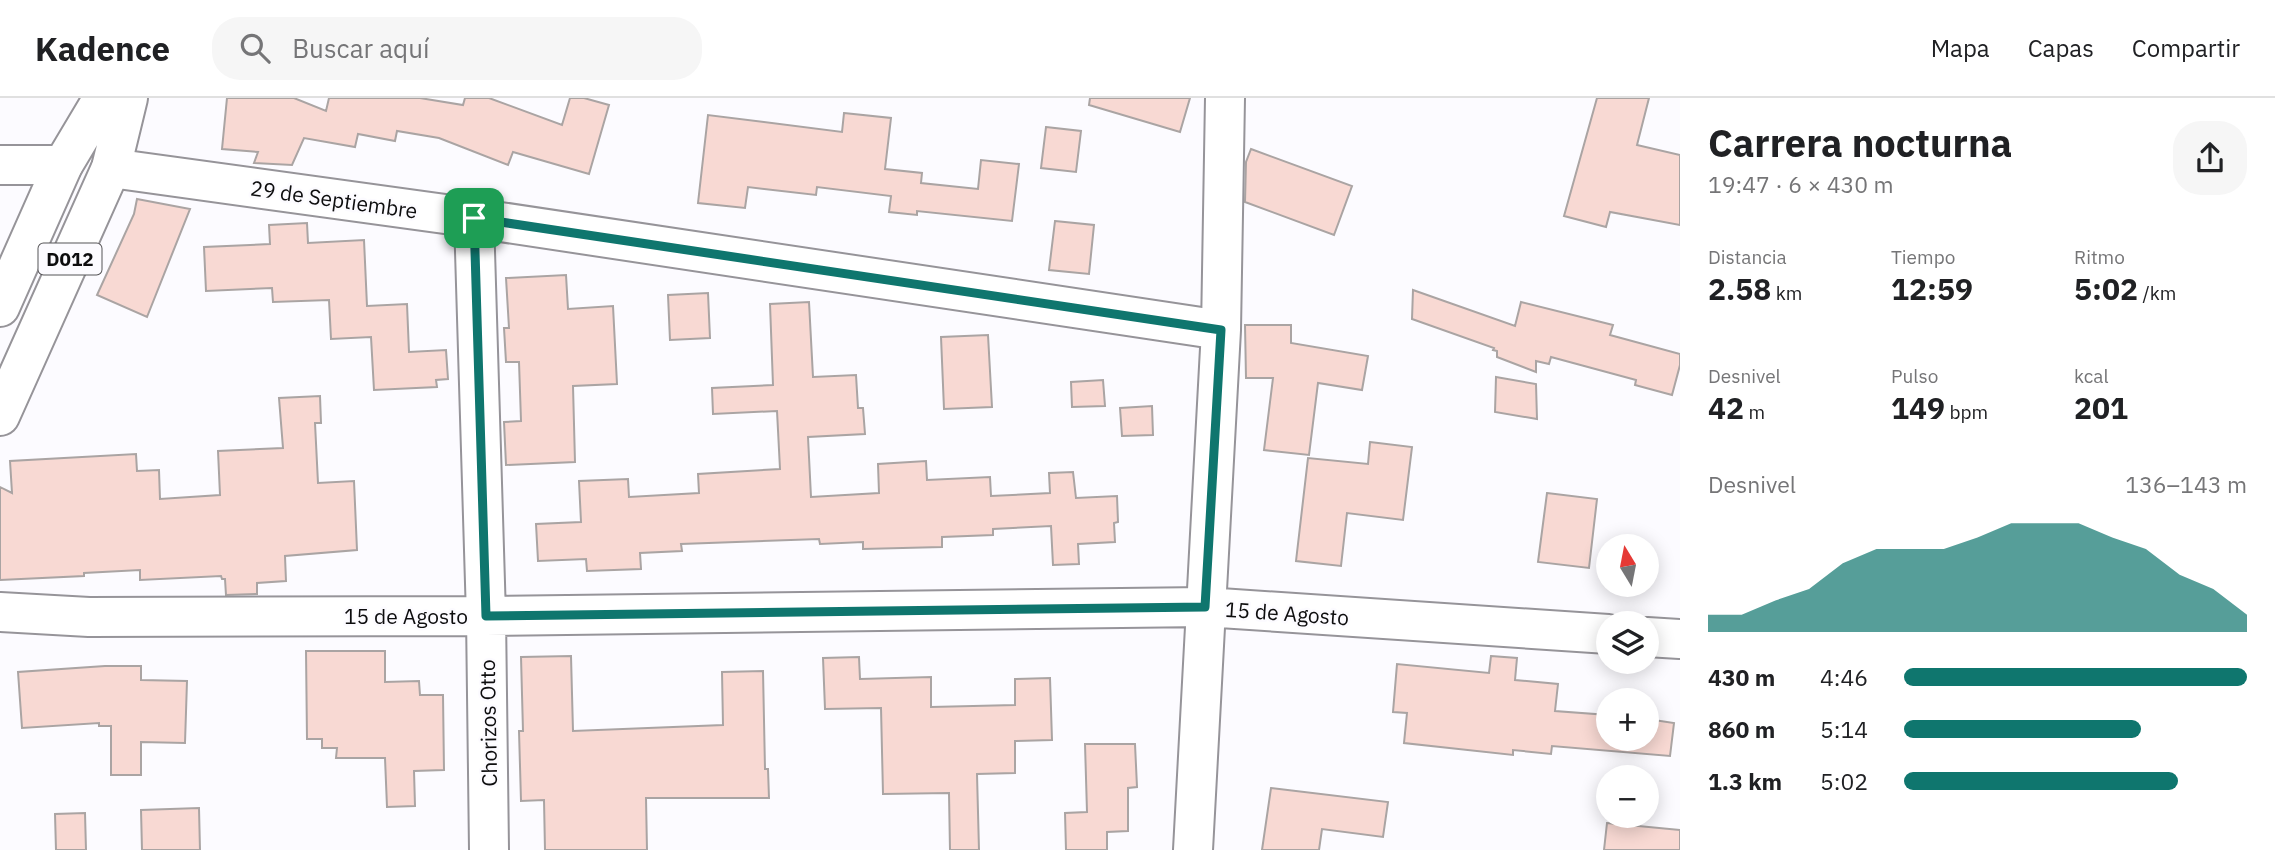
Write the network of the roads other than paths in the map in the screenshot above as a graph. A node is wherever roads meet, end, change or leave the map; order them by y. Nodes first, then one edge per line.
1 (103, 98) edge
2 (128, 98) edge
3 (1225, 98) edge
4 (0, 165) edge
5 (63, 165) junction
6 (111, 168) junction
7 (474, 218) junction
8 (0, 307) edge
9 (1221, 330) junction
10 (0, 416) edge
11 (1205, 607) junction
12 (0, 612) edge
13 (486, 616) junction
14 (1596, 633) edge
15 (1659, 638) edge
16 (1680, 639) edge
17 (489, 850) edge
18 (1194, 850) edge

1 - 5 street, D012
2 - 6 street, D012
3 - 9 street
4 - 5 street
5 - 8 street, D012
6 - 7 street, 29 de Septiembre
6 - 10 street, D012
7 - 9 street, 29 de Septiembre
7 - 13 street, Chorizos Otto
9 - 11 street
11 - 13 street, 15 de Agosto
11 - 14 street, 15 de Agosto
11 - 18 street
12 - 13 street, 15 de Agosto
13 - 17 street, Chorizos Otto
15 - 16 street

